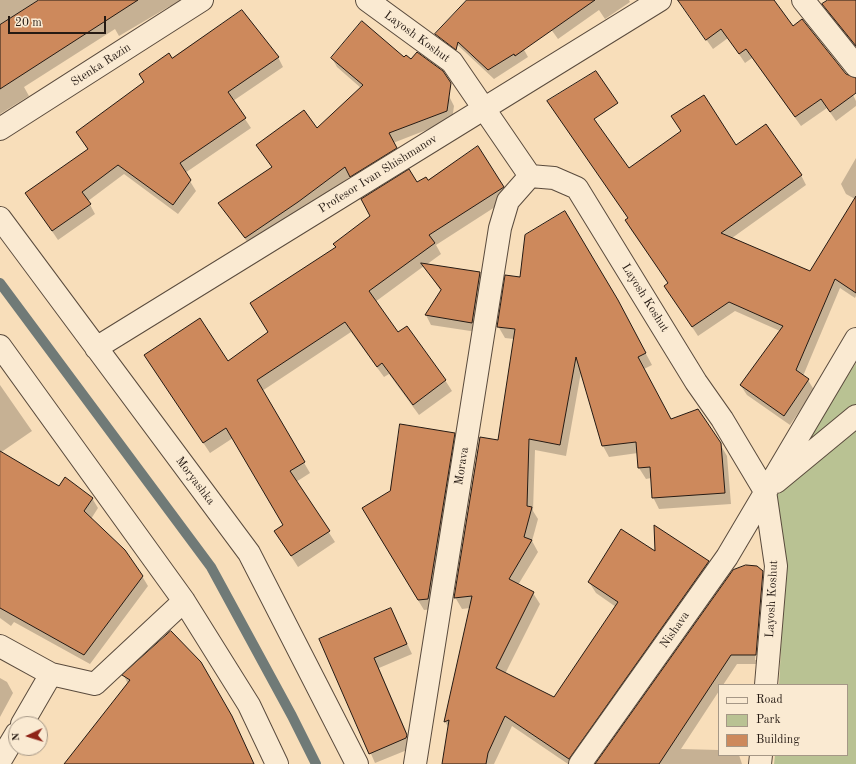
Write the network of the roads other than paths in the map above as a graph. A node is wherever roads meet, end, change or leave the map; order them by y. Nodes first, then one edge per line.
1 (202, 0) edge
2 (366, 0) edge
3 (660, 0) edge
4 (803, 0) edge
5 (856, 66) edge
6 (484, 109) junction
7 (0, 129) edge
8 (530, 176) junction
9 (0, 218) edge
10 (856, 339) edge
11 (0, 346) edge
12 (96, 348) junction
13 (856, 416) edge
14 (765, 491) junction
15 (184, 601) junction
16 (0, 646) edge
17 (51, 674) junction
18 (766, 684) edge
19 (27, 716) edge
20 (8, 748) edge
21 (0, 761) edge
22 (278, 764) edge
23 (357, 764) edge
24 (415, 764) edge
25 (580, 764) edge

1 - 7 street, Stenka Razin
2 - 6 street, Layosh Koshut
3 - 6 street, Profesor Ivan Shishmanov
4 - 5 street
6 - 8 street, Layosh Koshut
6 - 12 street, Profesor Ivan Shishmanov
8 - 14 street, Layosh Koshut
8 - 24 street, Morava
9 - 12 street, Moryashka
10 - 14 street, Nishava
11 - 15 street
12 - 23 street, Moryashka
13 - 14 street
14 - 18 street, Layosh Koshut
14 - 25 street, Nishava
15 - 17 street
15 - 22 street
16 - 17 street
17 - 19 street
20 - 21 street

